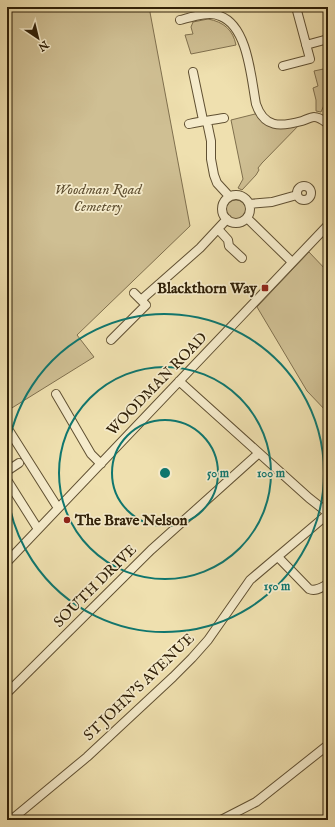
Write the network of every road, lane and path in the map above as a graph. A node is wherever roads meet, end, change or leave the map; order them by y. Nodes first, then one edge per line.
1 (296, 7) edge
2 (219, 11) edge
3 (180, 20) dead end
4 (328, 39) edge
5 (306, 45) junction
6 (283, 66) dead end
7 (193, 72) dead end
8 (224, 118) dead end
9 (205, 121) junction
10 (188, 124) dead end
11 (328, 124) edge
12 (297, 195) dead end
13 (229, 196) junction
14 (250, 204) junction
15 (247, 218) junction
16 (227, 219) junction
17 (328, 225) edge
18 (218, 229) junction
19 (242, 258) dead end
20 (292, 262) junction
21 (134, 293) dead end
22 (146, 304) junction
23 (111, 340) dead end
24 (179, 381) junction
25 (56, 394) dead end
26 (8, 430) dead end
27 (259, 453) junction
28 (19, 463) dead end
29 (101, 464) junction
30 (7, 471) edge
31 (7, 480) edge
32 (58, 508) junction
33 (328, 514) edge
34 (38, 529) junction
35 (278, 557) junction
36 (7, 562) edge
37 (328, 584) edge
38 (7, 693) edge
39 (328, 745) edge
40 (11, 820) edge
41 (221, 820) edge

1 - 5 street
2 - 3 street
2 - 11 street
4 - 5 street
5 - 6 street
7 - 9 street
8 - 9 street
9 - 10 street
9 - 13 street
12 - 14 street
13 - 14 street
13 - 16 street
14 - 15 street
15 - 16 street
15 - 20 street
16 - 18 street
17 - 20 street, WOODMAN ROAD
18 - 19 street
18 - 22 street
20 - 24 street, WOODMAN ROAD
21 - 22 street
22 - 23 street
24 - 27 street
24 - 29 street, WOODMAN ROAD
25 - 29 street
26 - 32 street
27 - 33 street
27 - 38 street, SOUTH DRIVE
28 - 30 street
29 - 32 street, WOODMAN ROAD
31 - 34 street
32 - 34 street, WOODMAN ROAD
33 - 35 street, ST JOHN'S AVENUE
34 - 36 street, WOODMAN ROAD
35 - 37 street
35 - 40 street, ST JOHN'S AVENUE
39 - 41 street

